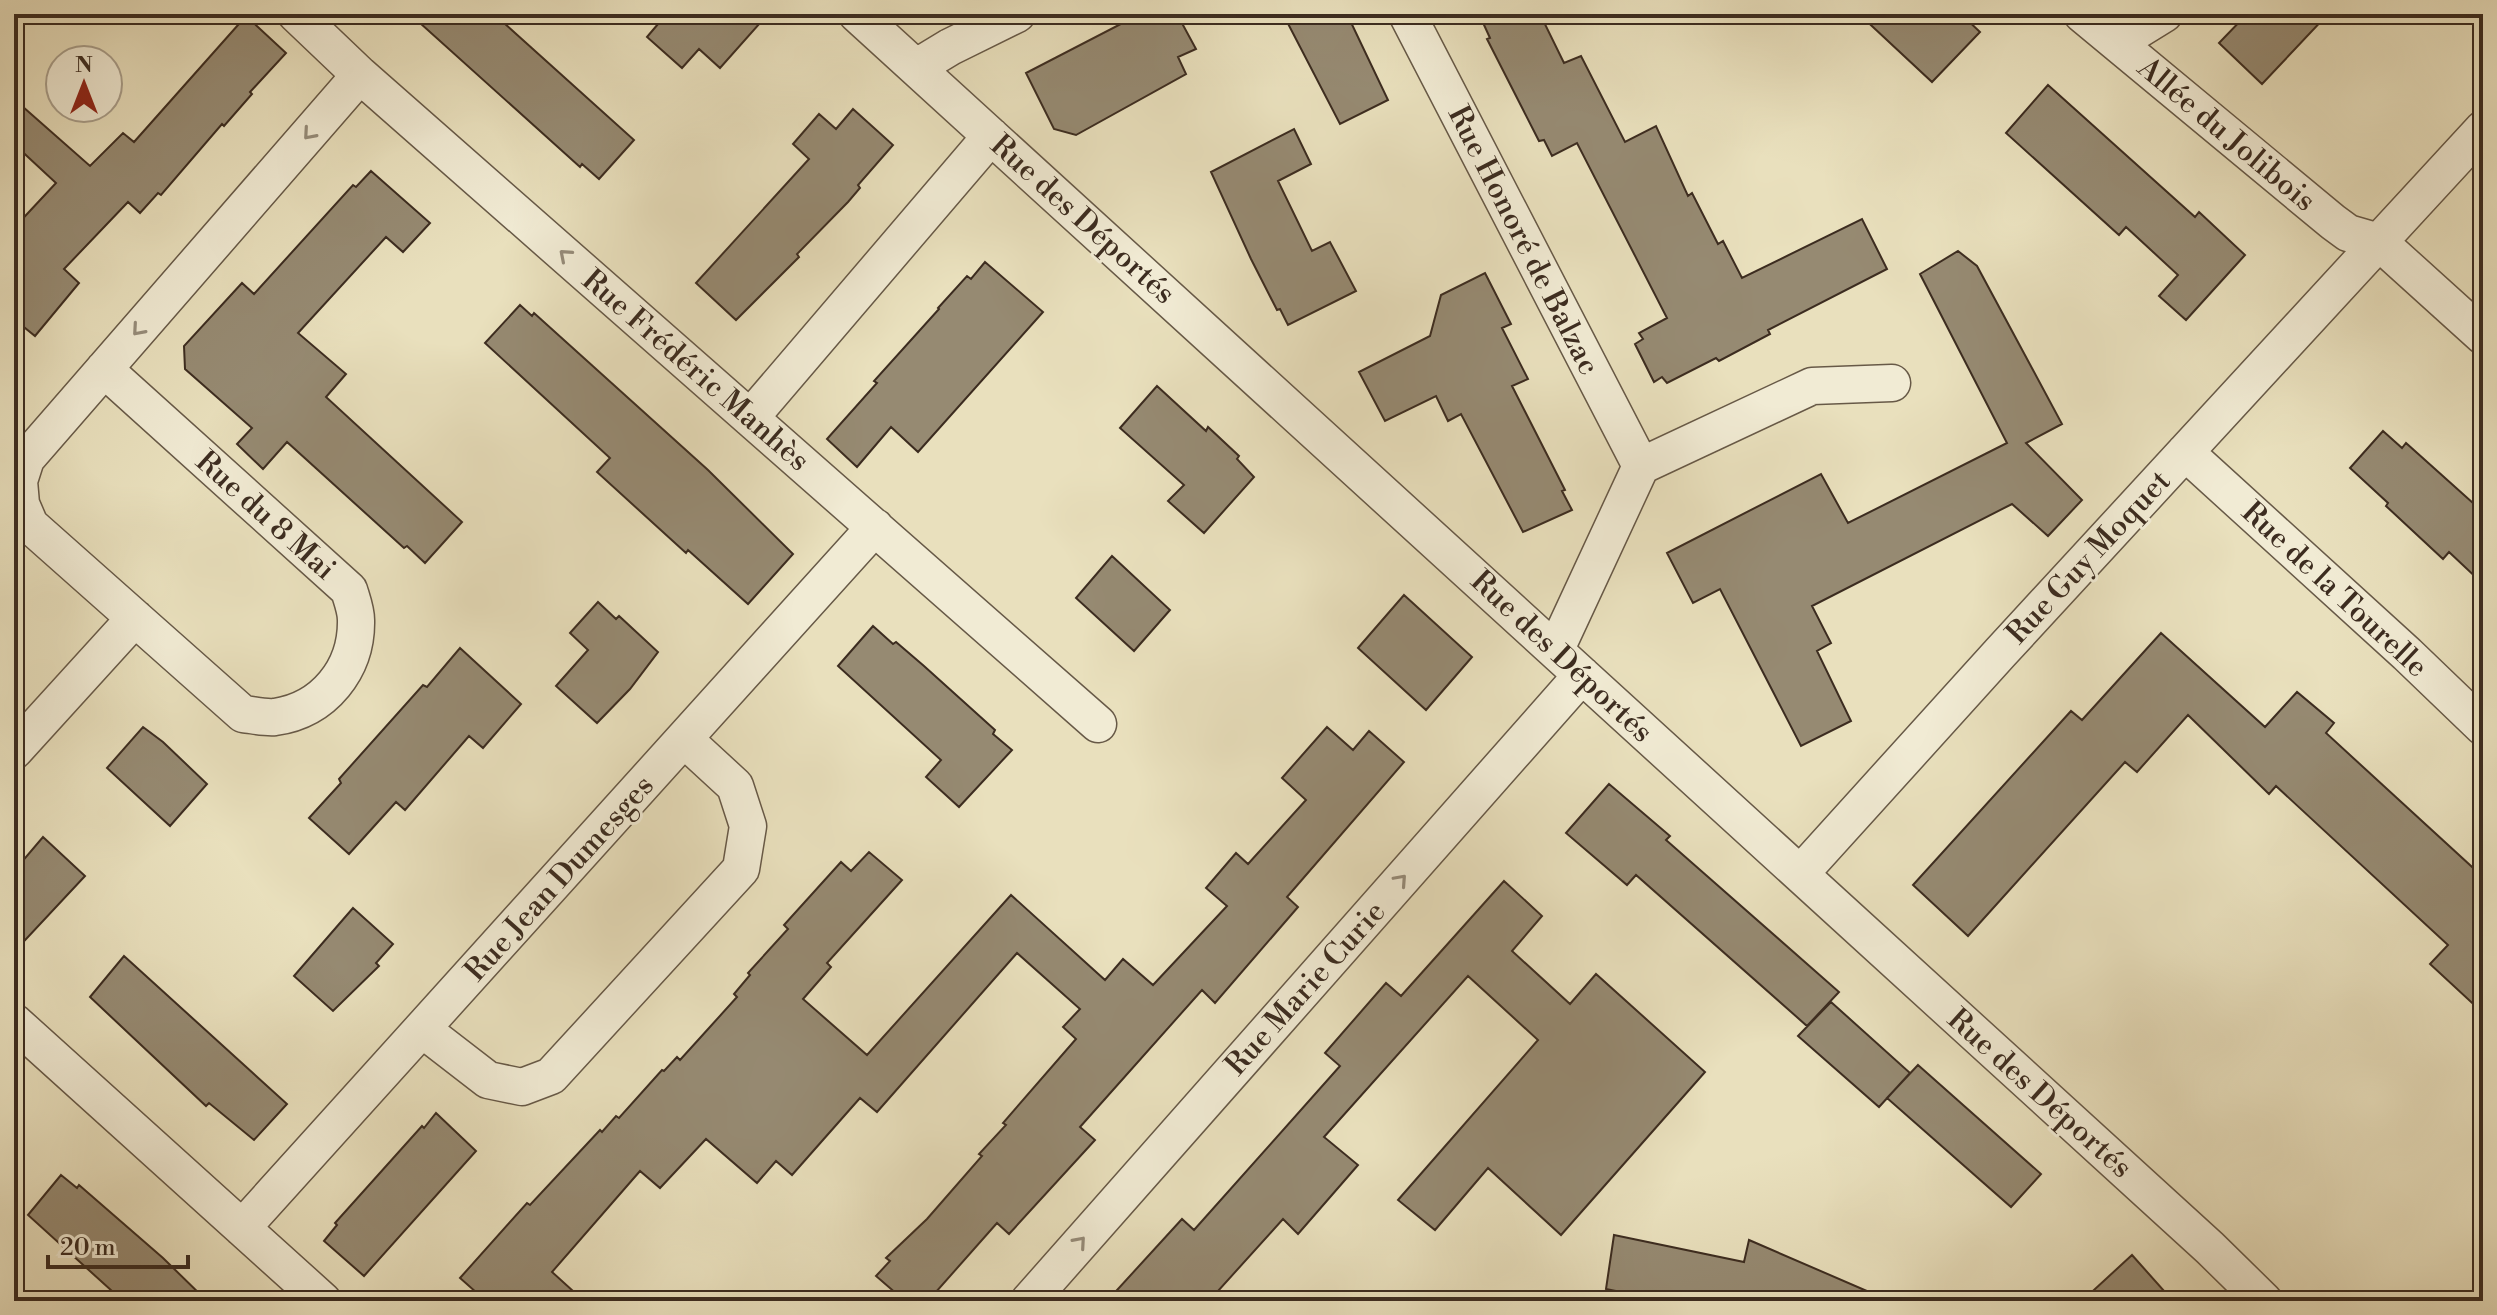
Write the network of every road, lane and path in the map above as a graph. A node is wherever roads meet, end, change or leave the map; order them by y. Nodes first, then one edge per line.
1 (296, 14) edge
2 (857, 14) edge
3 (1017, 14) edge
4 (1407, 14) edge
5 (2082, 14) edge
6 (2164, 14) edge
7 (2117, 43) junction
8 (917, 67) junction
9 (360, 75) junction
10 (2483, 129) edge
11 (991, 136) junction
12 (2379, 242) junction
13 (2483, 336) edge
14 (104, 369) junction
15 (1892, 383) dead end
16 (750, 418) junction
17 (2185, 452) junction
18 (1641, 466) junction
19 (875, 527) junction
20 (135, 618) junction
21 (1556, 649) junction
22 (1582, 675) junction
23 (1098, 724) dead end
24 (2483, 727) edge
25 (684, 739) junction
26 (14, 751) edge
27 (1800, 874) junction
28 (14, 1022) edge
29 (422, 1029) junction
30 (242, 1228) junction
31 (323, 1301) edge
32 (1029, 1301) edge
33 (2264, 1301) edge

1 - 9 street, Rue Frédéric Manhès
2 - 8 street, Rue des Déportés
3 - 8 street
4 - 18 street, Rue Honoré de Balzac
5 - 7 street, Allée du Jolibois
6 - 7 street
7 - 12 street, Allée du Jolibois
8 - 11 street, Rue des Déportés
9 -> 14 street, Rue du 8 Mai
16 -> 9 street, Rue Frédéric Manhès
10 - 12 street, Rue Guy Moquet
11 - 16 street
11 - 21 street, Rue des Déportés
12 - 13 street
12 - 17 street, Rue Guy Moquet
14 - 20 street, Rue du 8 Mai
14 - 20 street, Rue du 8 Mai
15 - 18 street
16 - 19 street, Rue Frédéric Manhès
17 - 24 street, Rue de la Tourelle
17 - 27 street, Rue Guy Moquet
18 - 21 street
19 - 23 street, Rue Frédéric Manhès
19 - 25 street, Rue Jean Dumesges
20 - 26 street
21 - 22 street, Rue des Déportés
22 - 27 street, Rue des Déportés
32 -> 22 street, Rue Marie Curie
25 - 29 street, Rue Jean Dumesges
25 - 29 street
27 - 33 street, Rue des Déportés
28 - 30 street
29 - 30 street, Rue Jean Dumesges
30 - 31 street

